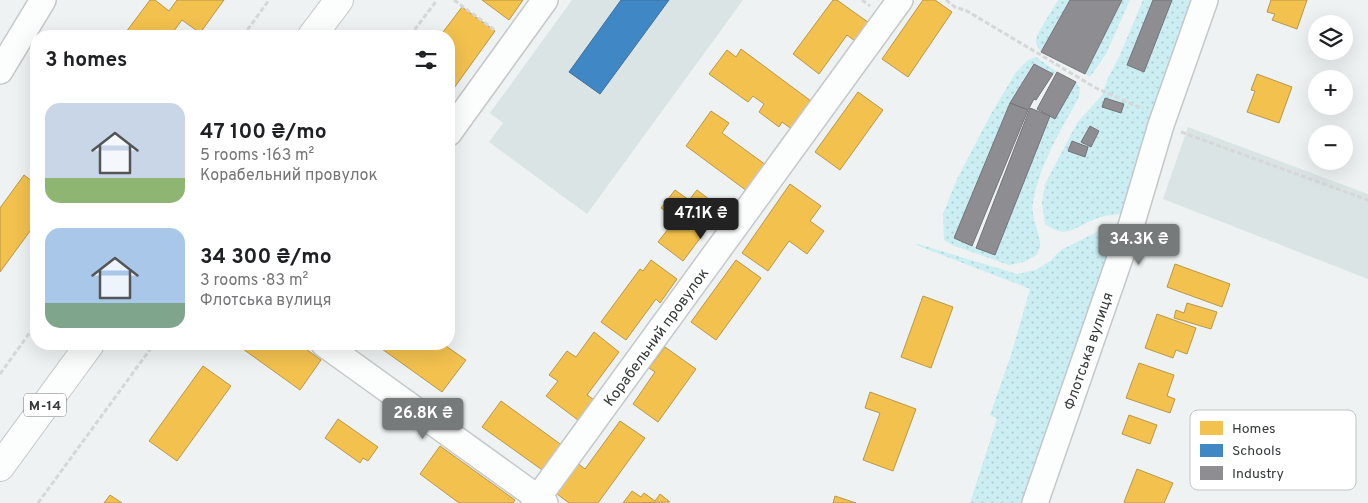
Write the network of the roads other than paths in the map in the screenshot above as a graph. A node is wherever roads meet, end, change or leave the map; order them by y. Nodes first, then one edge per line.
1 (43, 0) edge
2 (339, 0) edge
3 (545, 0) edge
4 (900, 0) edge
5 (1205, 0) edge
6 (316, 30) edge
7 (0, 71) edge
8 (455, 125) edge
9 (86, 350) edge
10 (332, 350) edge
11 (0, 467) edge
12 (539, 501) edge
13 (1035, 503) edge

1 - 7 street
2 - 6 highway
3 - 8 street
4 - 12 street, Корабельний провулок
5 - 13 street, Флотська вулиця
9 - 11 highway, М-14
10 - 12 street

